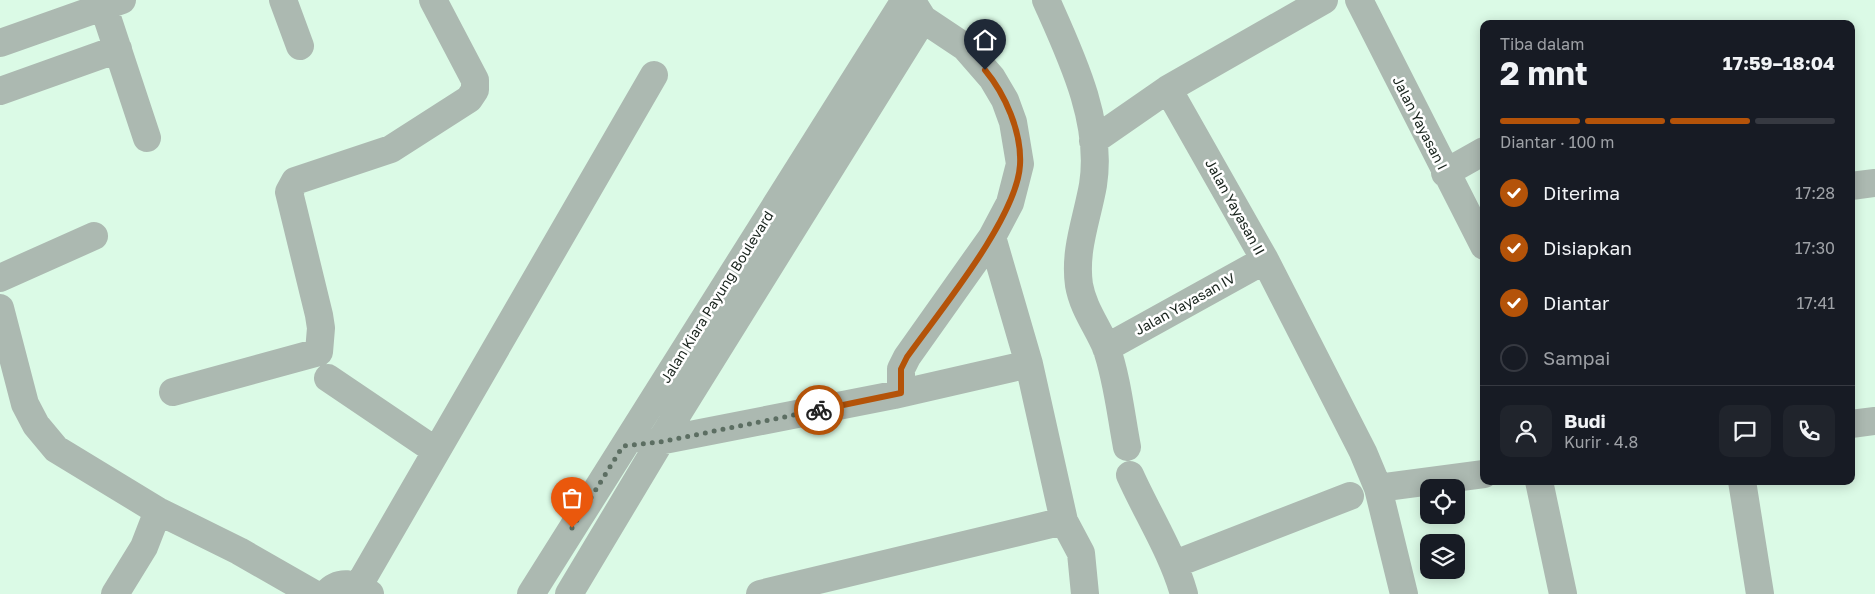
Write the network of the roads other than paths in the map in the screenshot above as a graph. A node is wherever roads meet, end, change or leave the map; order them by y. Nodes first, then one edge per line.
1 (284, 0) edge
2 (433, 0) edge
3 (1046, 0) edge
4 (1324, 0) edge
5 (1359, 0) edge
6 (113, 3) edge
7 (913, 6) edge
8 (0, 43) edge
9 (300, 46) dead end
10 (118, 49) junction
11 (654, 75) dead end
12 (1168, 89) junction
13 (0, 91) edge
14 (147, 138) dead end
15 (1093, 141) junction
16 (1480, 154) edge
17 (1445, 173) junction
18 (1875, 183) edge
19 (1855, 186) edge
20 (94, 236) dead end
21 (992, 237) junction
22 (1480, 239) edge
23 (1265, 260) junction
24 (0, 278) edge
25 (0, 308) edge
26 (1106, 348) junction
27 (1029, 364) junction
28 (328, 378) dead end
29 (173, 392) dead end
30 (901, 393) junction
31 (1875, 421) edge
32 (1855, 424) edge
33 (660, 442) junction
34 (623, 446) junction
35 (1127, 447) dead end
36 (436, 451) junction
37 (1130, 474) dead end
38 (1480, 475) edge
39 (1540, 485) edge
40 (1743, 485) edge
41 (1378, 488) junction
42 (1350, 496) dead end
43 (158, 511) junction
44 (1064, 521) junction
45 (1175, 564) junction
46 (364, 590) edge
47 (115, 594) edge
48 (314, 594) edge
49 (326, 594) edge
50 (531, 594) edge
51 (569, 594) edge
52 (760, 594) edge
53 (1085, 594) edge
54 (1184, 594) edge
55 (1404, 594) edge
56 (1563, 594) edge
57 (1760, 594) edge

1 - 9 street
2 - 29 street
3 - 15 street
4 - 12 street
5 - 17 street, Jalan Yayasan I
6 - 8 street
6 - 10 street
7 - 21 street
7 - 33 street, Jalan Kiara Payung Boulevard
7 - 34 street, Jalan Kiara Payung Boulevard
10 - 13 street
10 - 14 street
11 - 36 street
12 - 15 street
12 - 23 street, Jalan Yayasan II
15 - 26 street
16 - 17 street
17 - 22 street, Jalan Yayasan I
18 - 19 street
20 - 24 street
21 - 27 street
21 - 30 street
23 - 26 street, Jalan Yayasan IV
23 - 41 street, Jalan Yayasan II
25 - 43 street
26 - 35 street
27 - 30 street
27 - 44 street
28 - 36 street
30 - 33 street
31 - 32 street
33 - 34 street
33 - 51 street, Jalan Kiara Payung Boulevard
34 - 50 street, Jalan Kiara Payung Boulevard
36 - 46 street
37 - 45 street
38 - 41 street
39 - 56 street
40 - 57 street
41 - 55 street, Jalan Yayasan II
42 - 45 street
43 - 47 street
43 - 48 street
44 - 52 street
44 - 53 street
45 - 54 street
46 - 49 street

